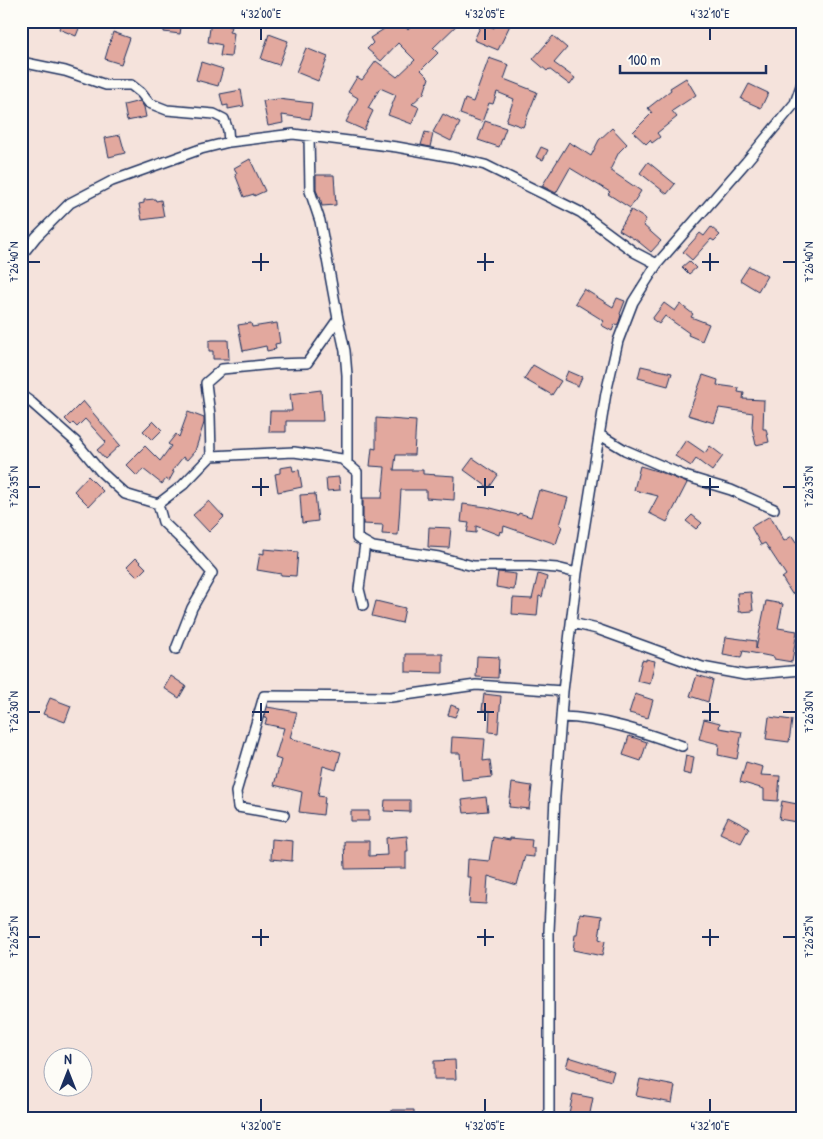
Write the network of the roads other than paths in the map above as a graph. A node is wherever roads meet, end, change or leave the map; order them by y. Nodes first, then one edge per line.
1 (21, 62) edge
2 (802, 83) edge
3 (798, 106) edge
4 (309, 135) junction
5 (229, 142) junction
6 (21, 256) edge
7 (657, 264) junction
8 (338, 319) junction
9 (21, 395) edge
10 (600, 435) junction
11 (211, 456) junction
12 (347, 463) junction
13 (158, 504) junction
14 (774, 510) dead end
15 (365, 542) junction
16 (577, 572) junction
17 (363, 605) dead end
18 (572, 623) junction
19 (176, 649) dead end
20 (802, 670) edge
21 (563, 691) junction
22 (561, 716) junction
23 (682, 746) dead end
24 (284, 815) dead end
25 (549, 1118) edge

1 - 5 street
2 - 3 street
3 - 7 street
4 - 5 street
4 - 7 street
4 - 8 street
5 - 6 street
7 - 10 street
8 - 11 street
8 - 12 street
9 - 13 street
10 - 14 street
10 - 16 street
11 - 12 street
11 - 13 street
12 - 15 street
13 - 19 street
15 - 16 street
15 - 17 street
16 - 18 street
18 - 20 street
18 - 21 street
21 - 22 street
21 - 24 street
22 - 23 street
22 - 25 street

